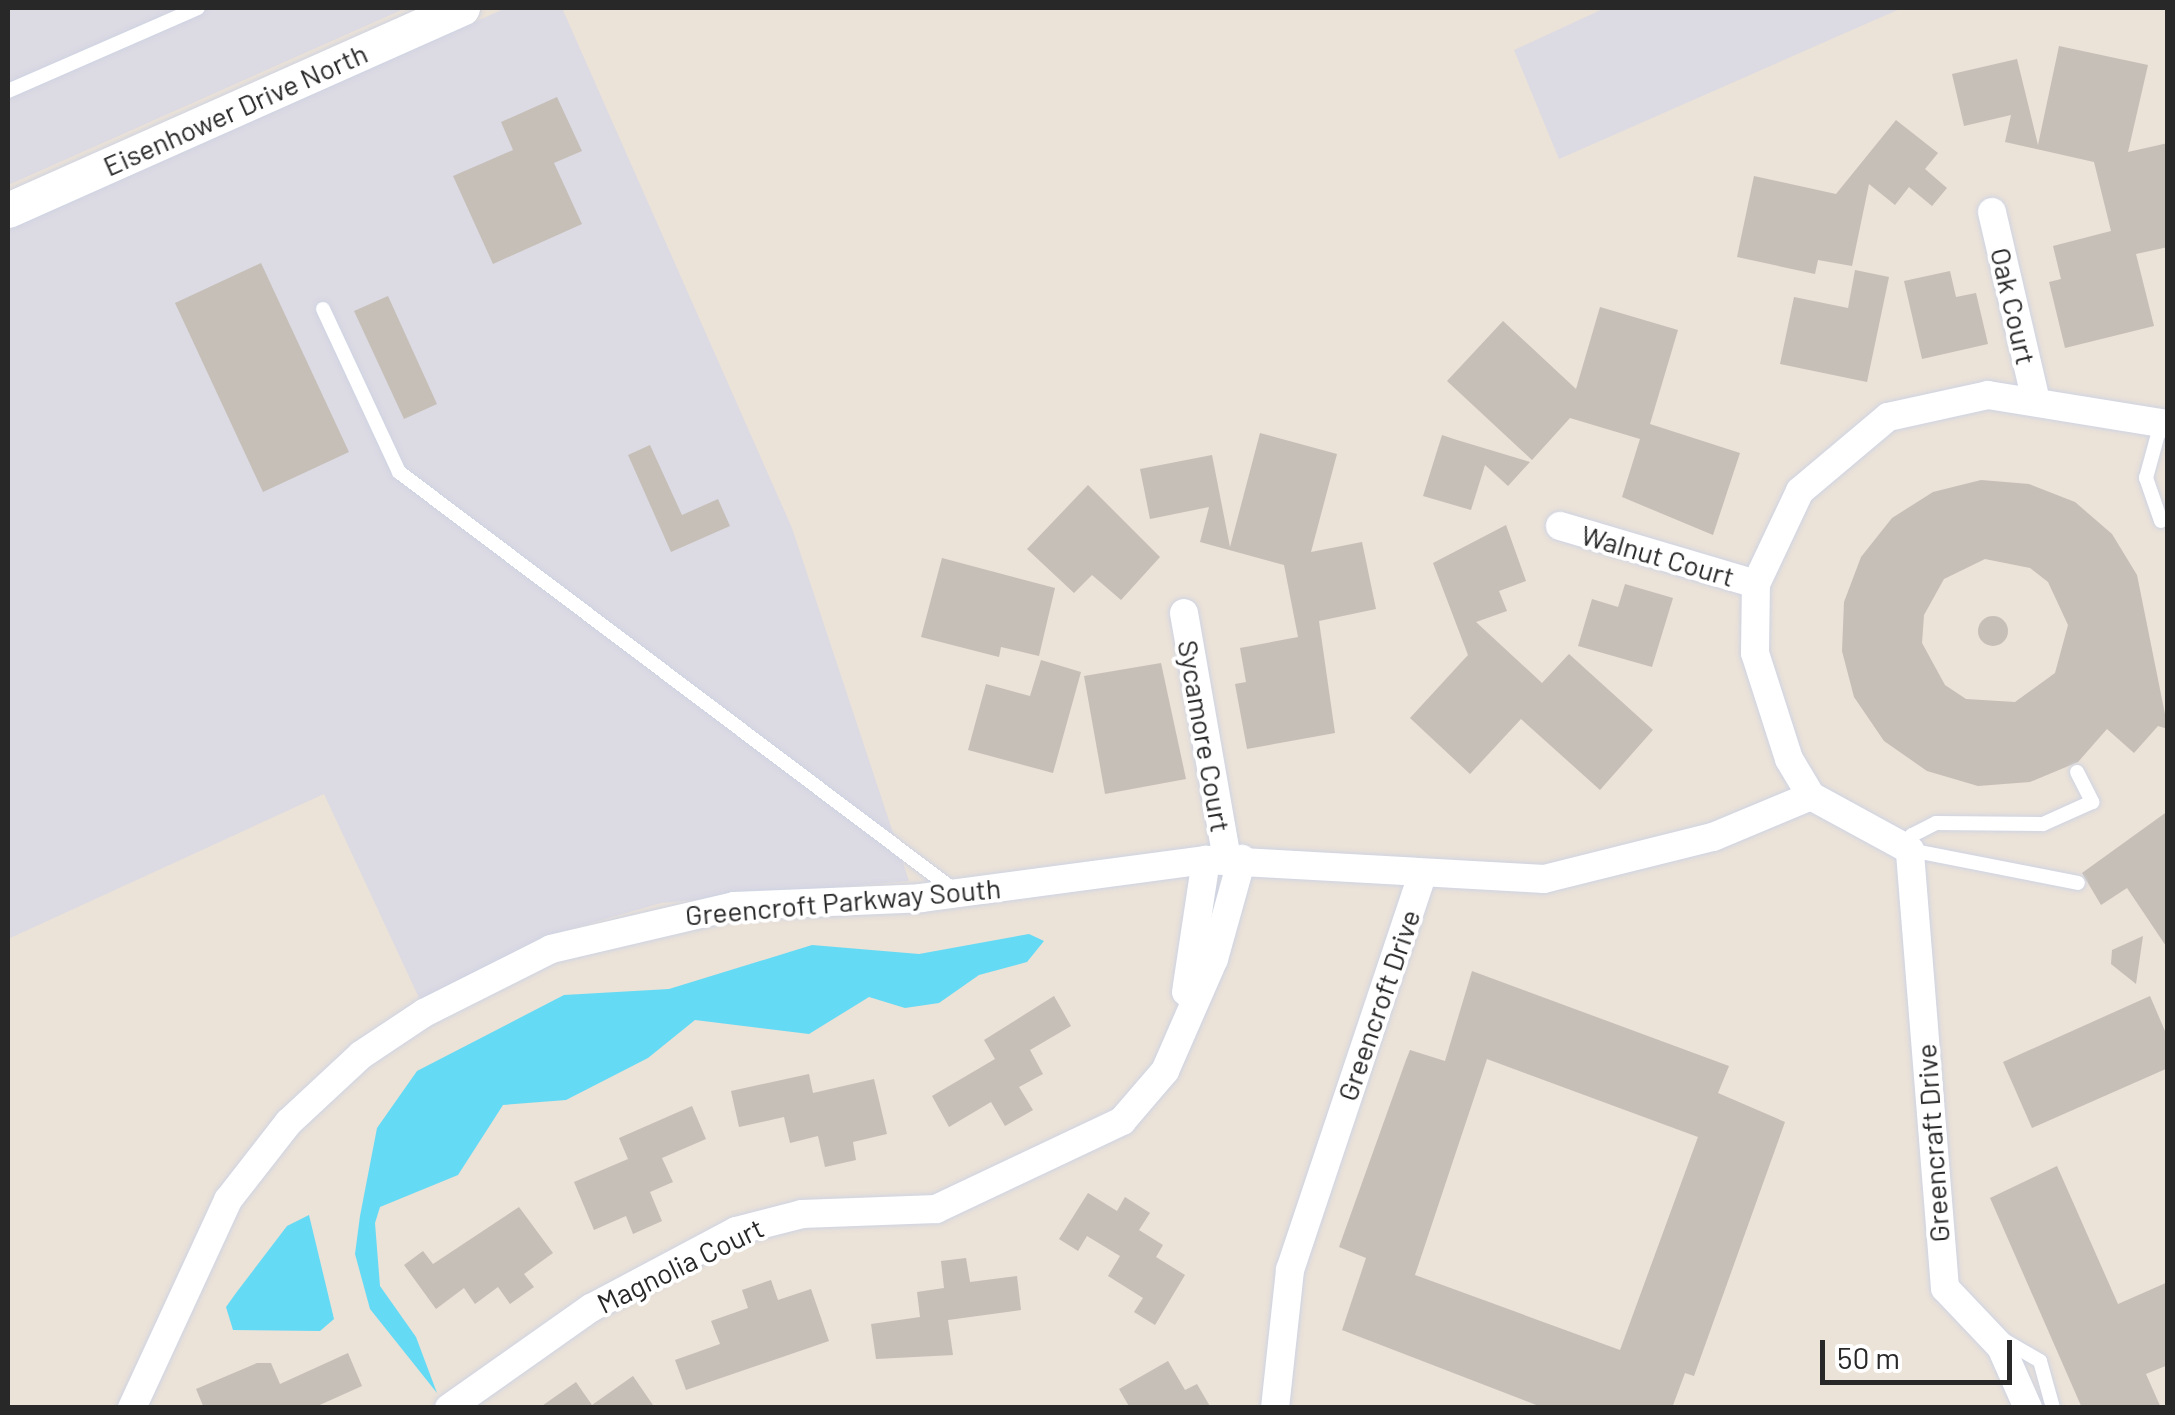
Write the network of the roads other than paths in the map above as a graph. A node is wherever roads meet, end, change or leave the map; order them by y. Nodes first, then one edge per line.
1 (198, 8) edge
2 (462, 8) edge
3 (424, 15) edge
4 (8, 91) edge
5 (8, 210) edge
6 (1992, 212) dead end
7 (322, 309) dead end
8 (2036, 400) junction
9 (2164, 423) edge
10 (2162, 521) dead end
11 (1560, 526) dead end
12 (1756, 584) junction
13 (1184, 613) dead end
14 (2077, 772) dead end
15 (1811, 796) junction
16 (1910, 850) junction
17 (1225, 859) junction
18 (1421, 878) junction
19 (2078, 882) dead end
20 (959, 894) junction
21 (1988, 1334) junction
22 (456, 1402) edge
23 (132, 1408) edge
24 (1275, 1408) edge
25 (2028, 1408) edge
26 (2052, 1408) edge

1 - 4 lane
2 - 3 street, Eisenhower Drive North
3 - 5 street, Eisenhower Drive North
6 - 8 street, Oak Court
7 - 20 lane
8 - 9 street
8 - 12 street
9 - 10 lane
11 - 12 street, Walnut Court
12 - 15 street
13 - 17 street, Sycamore Court
14 - 16 lane
15 - 16 street
15 - 18 street, Greencroft Drive
16 - 19 lane
16 - 21 street, Greencraft Drive
17 - 18 street, Greencroft Parkway South
17 - 20 street, Greencroft Parkway South
17 - 22 street, Magnolia Court
18 - 24 street, Greencroft Drive
20 - 23 street, Greencroft Parkway South
21 - 25 street, Greencraft Drive
21 - 26 lane

